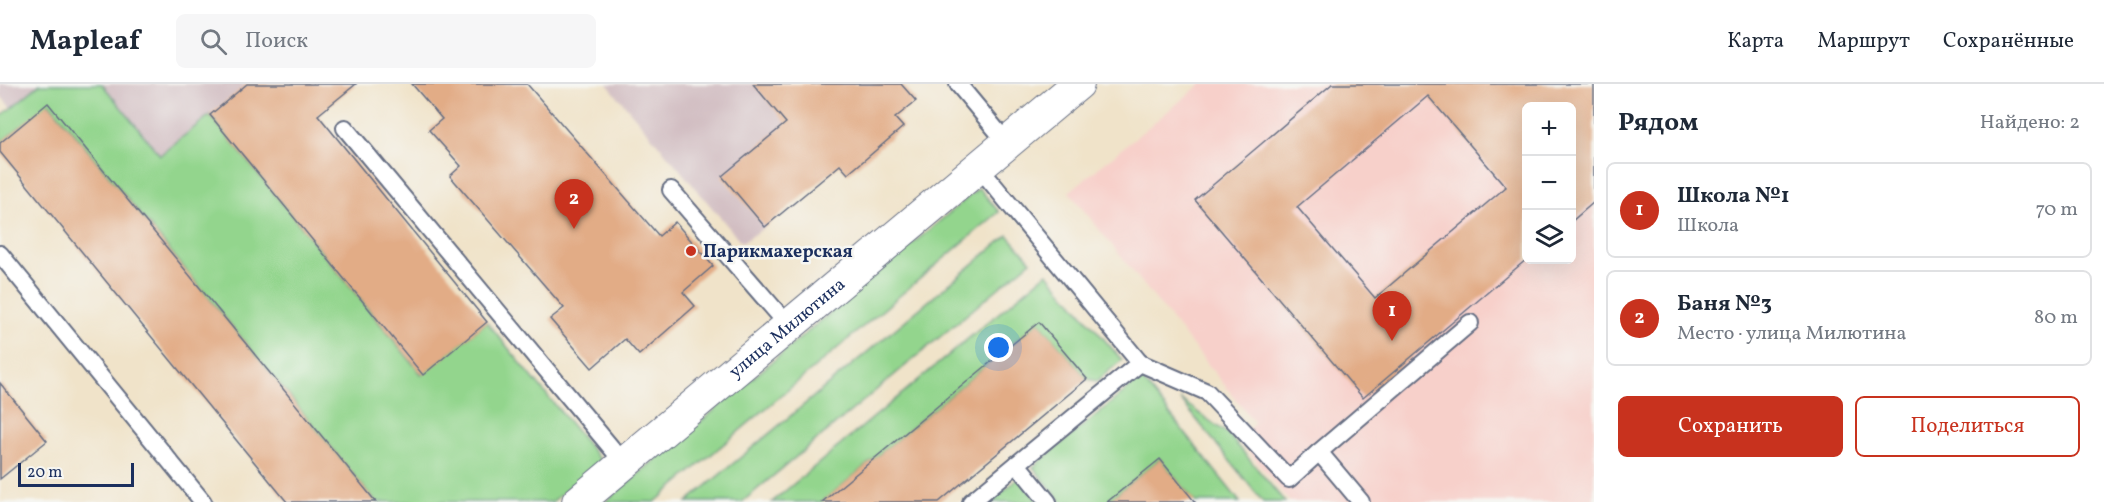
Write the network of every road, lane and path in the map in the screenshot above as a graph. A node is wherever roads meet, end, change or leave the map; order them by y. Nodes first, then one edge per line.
1 (958, 84) edge
2 (1078, 84) edge
3 (345, 128) dead end
4 (1007, 142) junction
5 (978, 166) junction
6 (671, 190) dead end
7 (0, 254) edge
8 (1470, 324) dead end
9 (788, 325) junction
10 (1140, 363) junction
11 (1319, 452) junction
12 (624, 463) junction
13 (1017, 464) junction
14 (203, 502) edge
15 (578, 502) edge
16 (971, 502) edge
17 (1048, 502) edge
18 (1361, 502) edge

1 - 4 lane
2 - 4 street, улица Милютина
3 - 12 lane
4 - 5 street, улица Милютина
5 - 9 street, улица Милютина
5 - 10 lane
6 - 9 lane
7 - 14 lane
8 - 11 lane
9 - 12 street, улица Милютина
10 - 11 lane
10 - 13 lane
11 - 18 lane
12 - 15 street, улица Милютина
13 - 16 lane
13 - 17 lane

